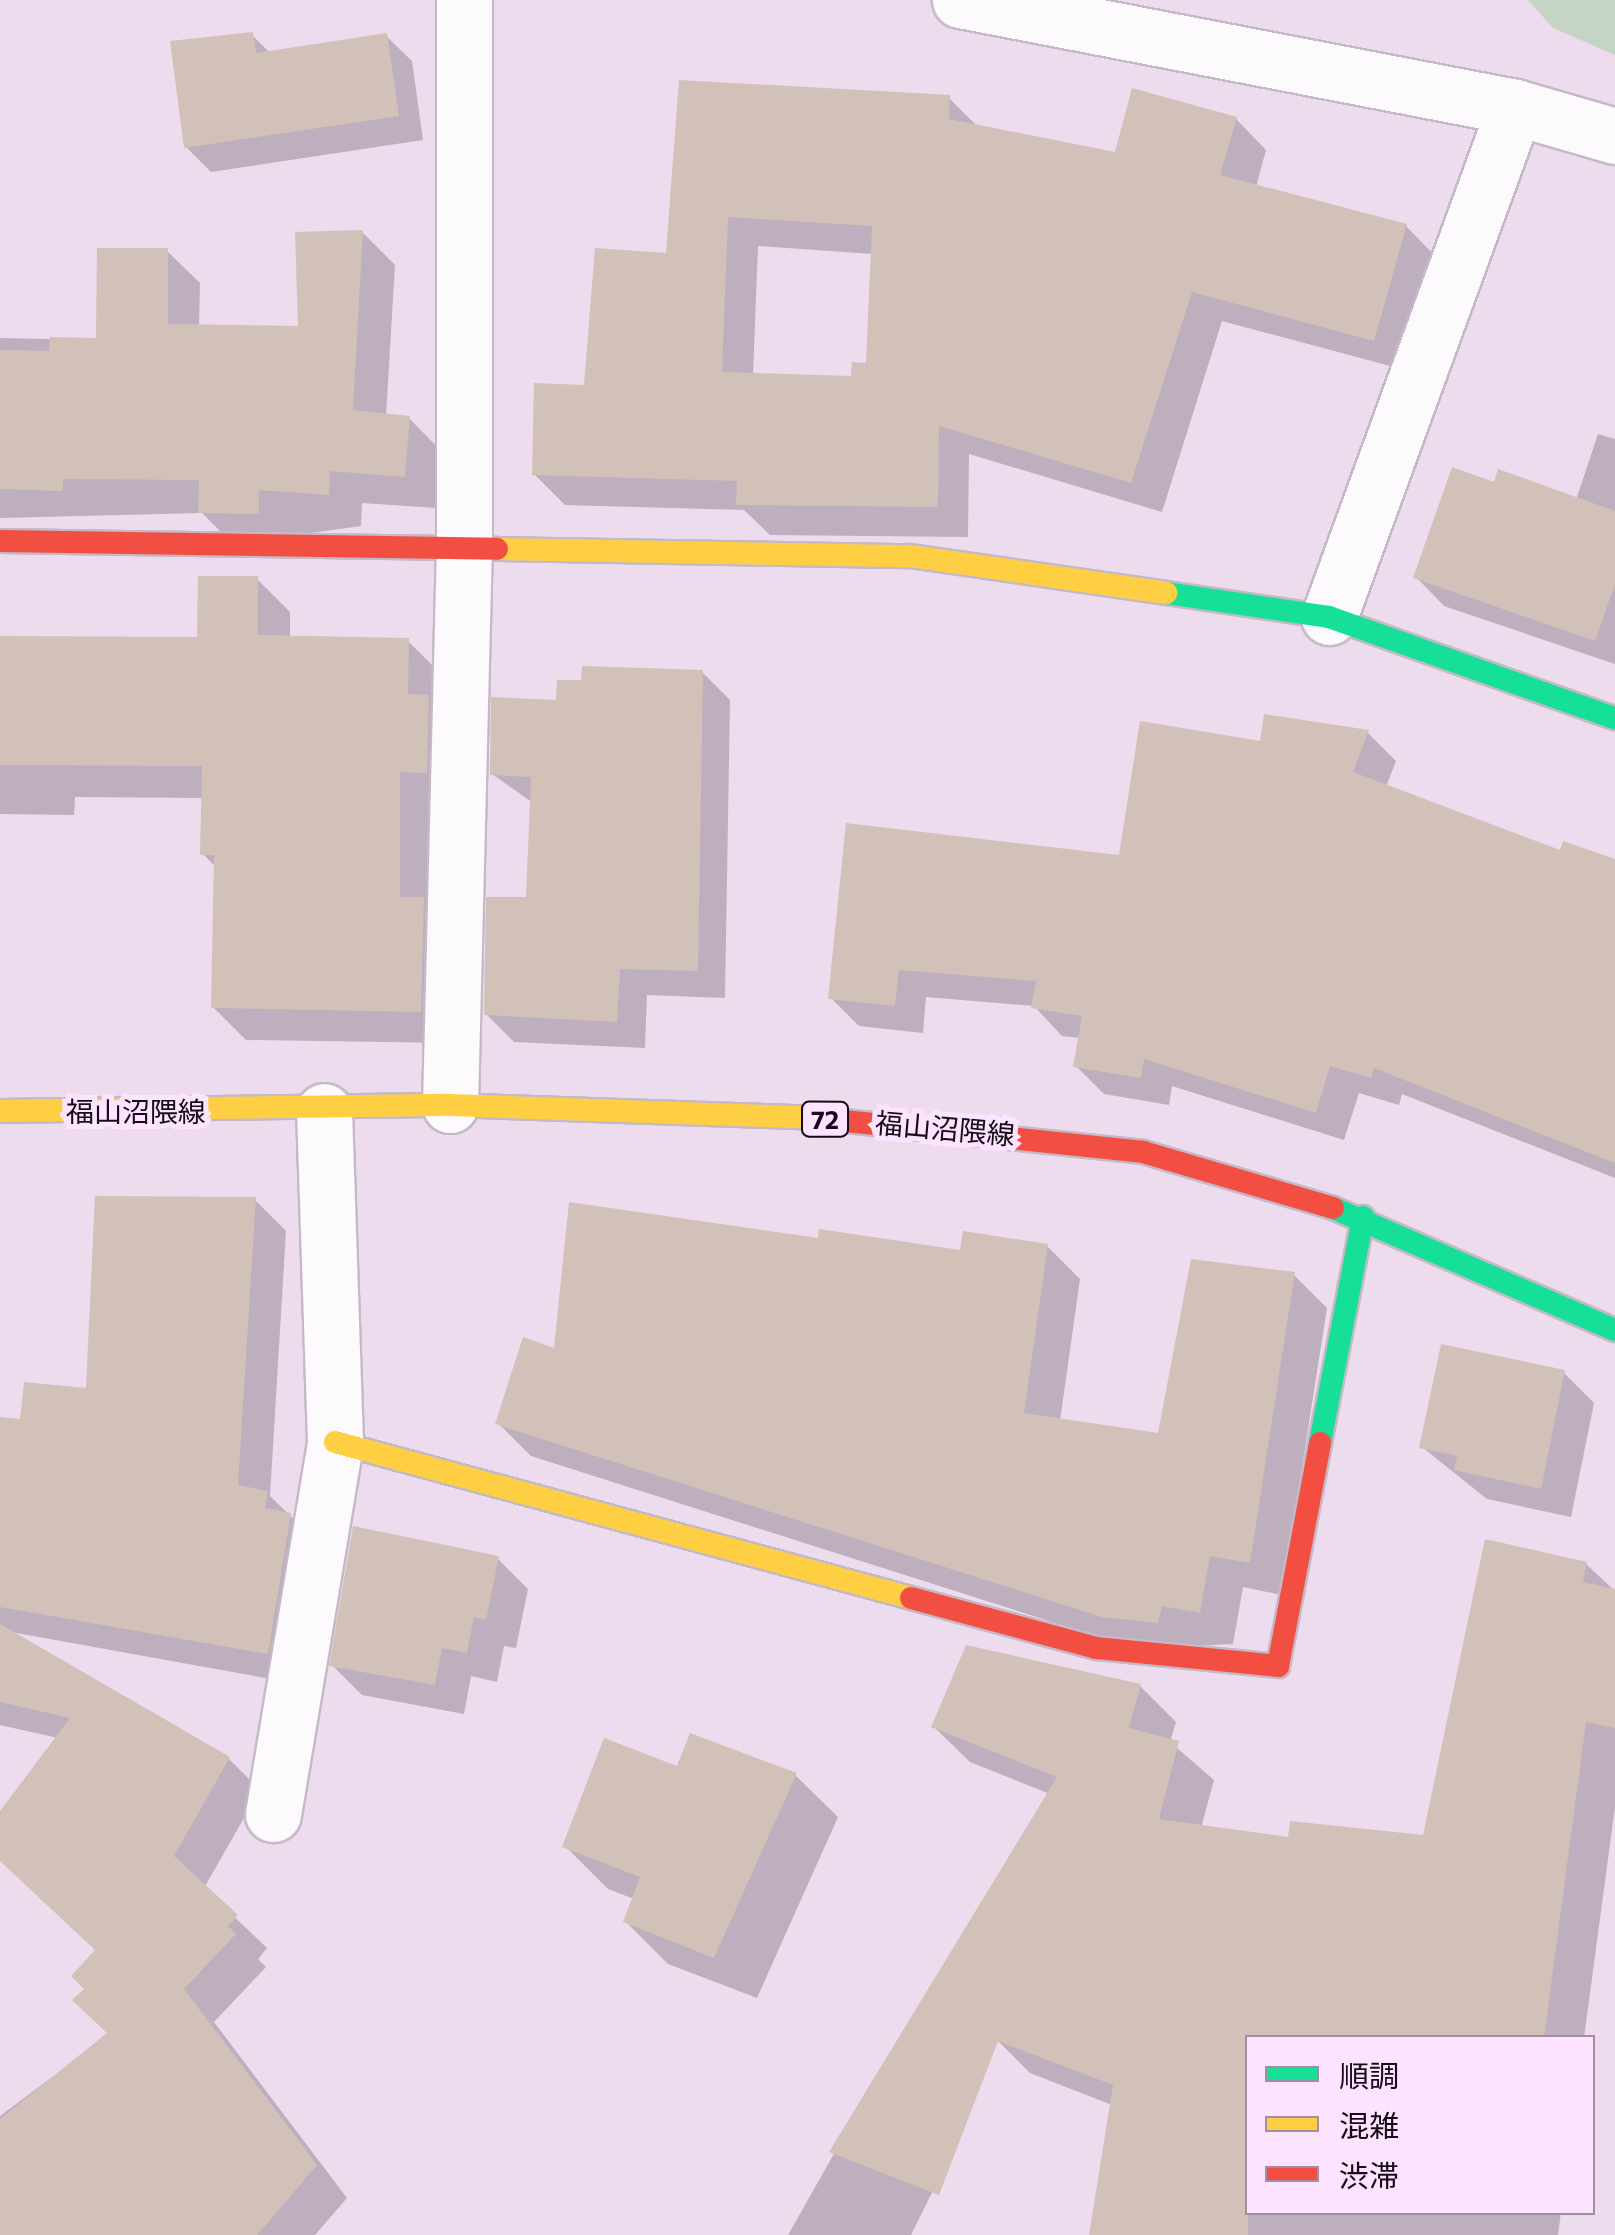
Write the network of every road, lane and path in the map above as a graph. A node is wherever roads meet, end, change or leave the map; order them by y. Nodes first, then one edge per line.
1 (464, 0) edge
2 (960, 0) edge
3 (1515, 106) junction
4 (1615, 136) edge
5 (0, 541) edge
6 (464, 544) junction
7 (1329, 617) junction
8 (1615, 718) edge
9 (450, 1105) junction
10 (0, 1111) edge
11 (324, 1111) junction
12 (1363, 1216) junction
13 (1615, 1330) edge
14 (335, 1442) junction
15 (273, 1814) dead end

1 - 6 street
2 - 3 street
3 - 4 street
3 - 7 street
5 - 6 street
6 - 7 street
6 - 9 street
7 - 8 street
9 - 11 street, 福山沼隈線 / 72
9 - 12 street, 福山沼隈線 / 72
10 - 11 street, 福山沼隈線 / 72
11 - 14 street
12 - 13 street, 福山沼隈線 / 72
12 - 14 street
14 - 15 street

